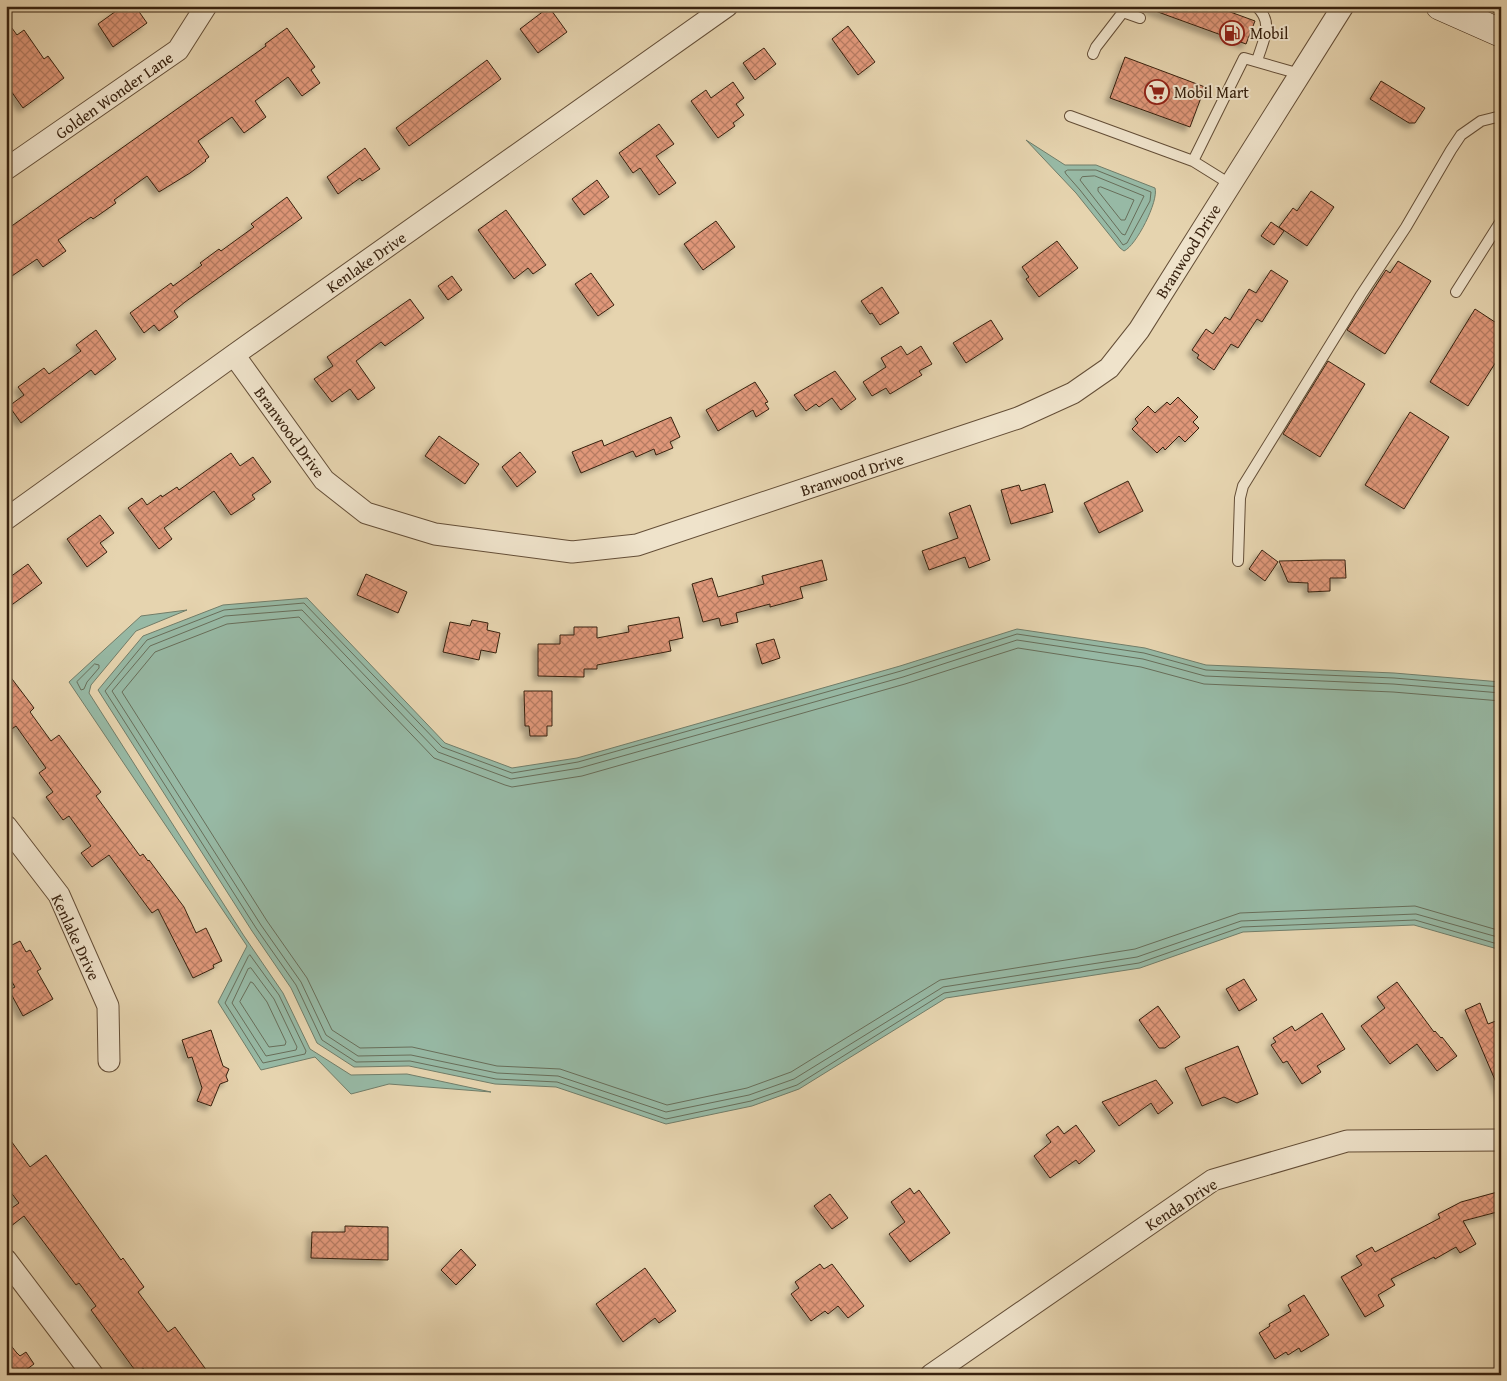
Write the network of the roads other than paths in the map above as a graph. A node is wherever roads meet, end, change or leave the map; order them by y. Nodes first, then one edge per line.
1 (206, 6) edge
2 (727, 6) edge
3 (1256, 6) edge
4 (1343, 6) edge
5 (1440, 6) edge
6 (1122, 9) edge
7 (1140, 18) dead end
8 (1501, 33) edge
9 (1093, 54) dead end
10 (1257, 61) junction
11 (1300, 74) junction
12 (1070, 116) dead end
13 (1501, 116) edge
14 (1192, 161) junction
15 (7, 168) edge
16 (1230, 184) junction
17 (1501, 221) edge
18 (1456, 292) dead end
19 (234, 355) junction
20 (6, 519) edge
21 (1238, 561) dead end
22 (6, 826) edge
23 (109, 1061) dead end
24 (1501, 1140) edge
25 (6, 1260) edge
26 (93, 1375) edge
27 (931, 1375) edge

1 - 15 street, Golden Wonder Lane
2 - 19 street, Kenlake Drive
3 - 10 lane
4 - 11 street, Branwood Drive
5 - 8 main road
6 - 7 lane
6 - 9 lane
10 - 11 lane
10 - 14 lane
11 - 16 street, Branwood Drive
12 - 14 lane
13 - 21 lane
14 - 16 lane
16 - 19 street, Branwood Drive
17 - 18 lane
19 - 20 street, Kenlake Drive
22 - 23 street, Kenlake Drive
24 - 27 street, Kenda Drive
25 - 26 street

